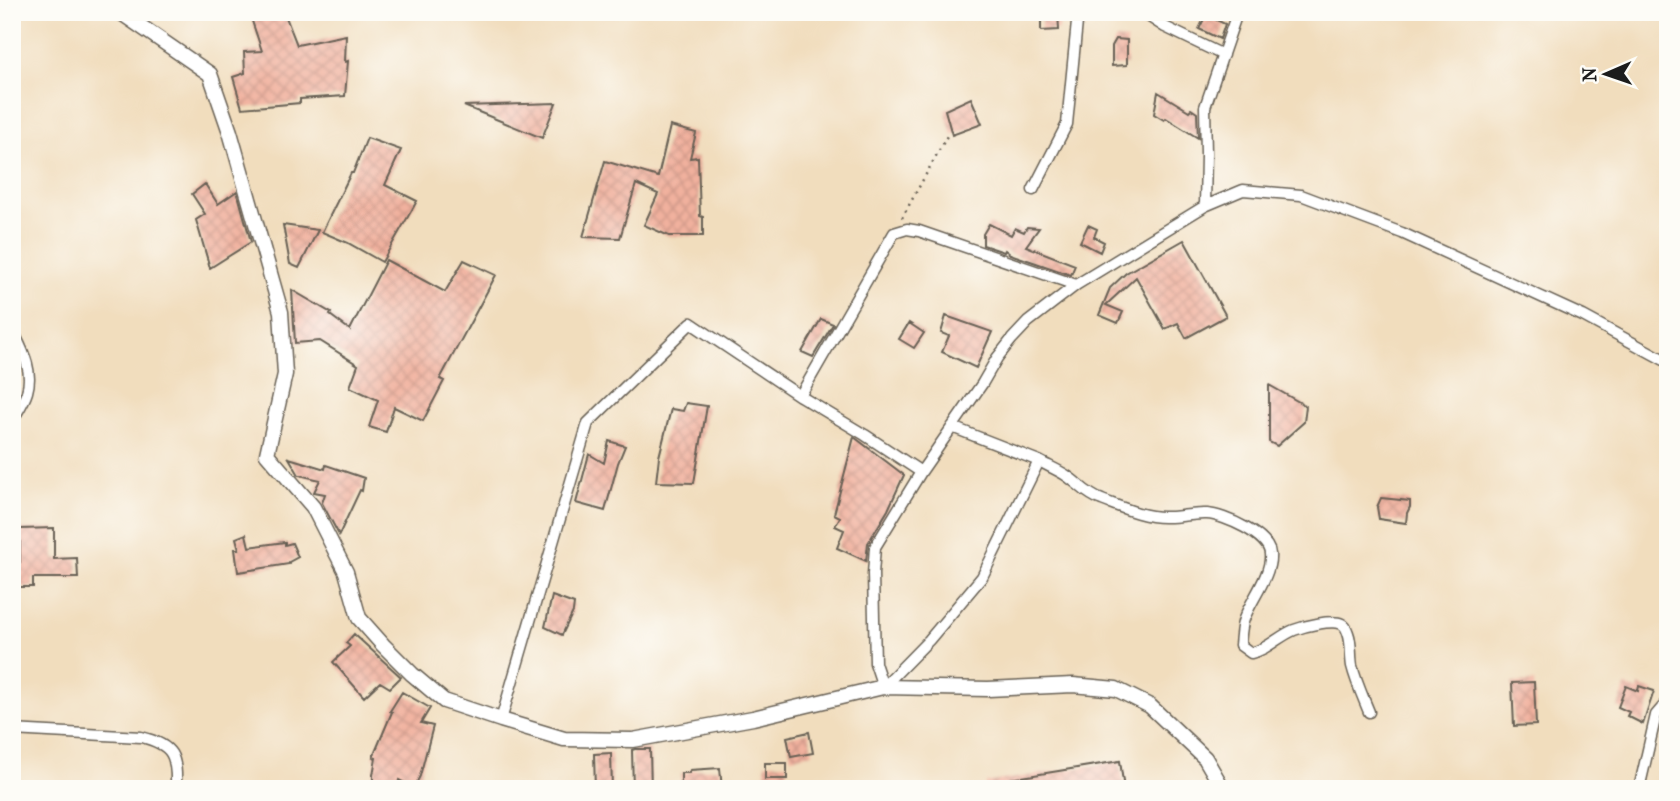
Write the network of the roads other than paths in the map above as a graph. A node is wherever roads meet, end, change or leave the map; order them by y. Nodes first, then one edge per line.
1 (120, 12) edge
2 (1077, 12) edge
3 (1142, 12) edge
4 (1236, 12) edge
5 (1223, 55) junction
6 (1033, 190) dead end
7 (1205, 206) junction
8 (1076, 285) junction
9 (12, 329) edge
10 (1668, 362) edge
11 (800, 396) junction
12 (12, 421) edge
13 (952, 427) junction
14 (1039, 461) junction
15 (921, 472) junction
16 (883, 687) junction
17 (1668, 701) edge
18 (1369, 712) dead end
19 (501, 720) junction
20 (12, 730) edge
21 (176, 789) edge
22 (1223, 789) edge
23 (1639, 789) edge

1 - 19 street
2 - 6 street
3 - 5 street
4 - 5 street
5 - 7 street
7 - 8 street
7 - 10 street
8 - 11 street
8 - 13 street
9 - 12 street
11 - 15 street
11 - 19 street
13 - 14 street
13 - 15 street
14 - 16 street
14 - 18 street
15 - 16 street
16 - 19 street
16 - 22 street
17 - 23 street
20 - 21 street

